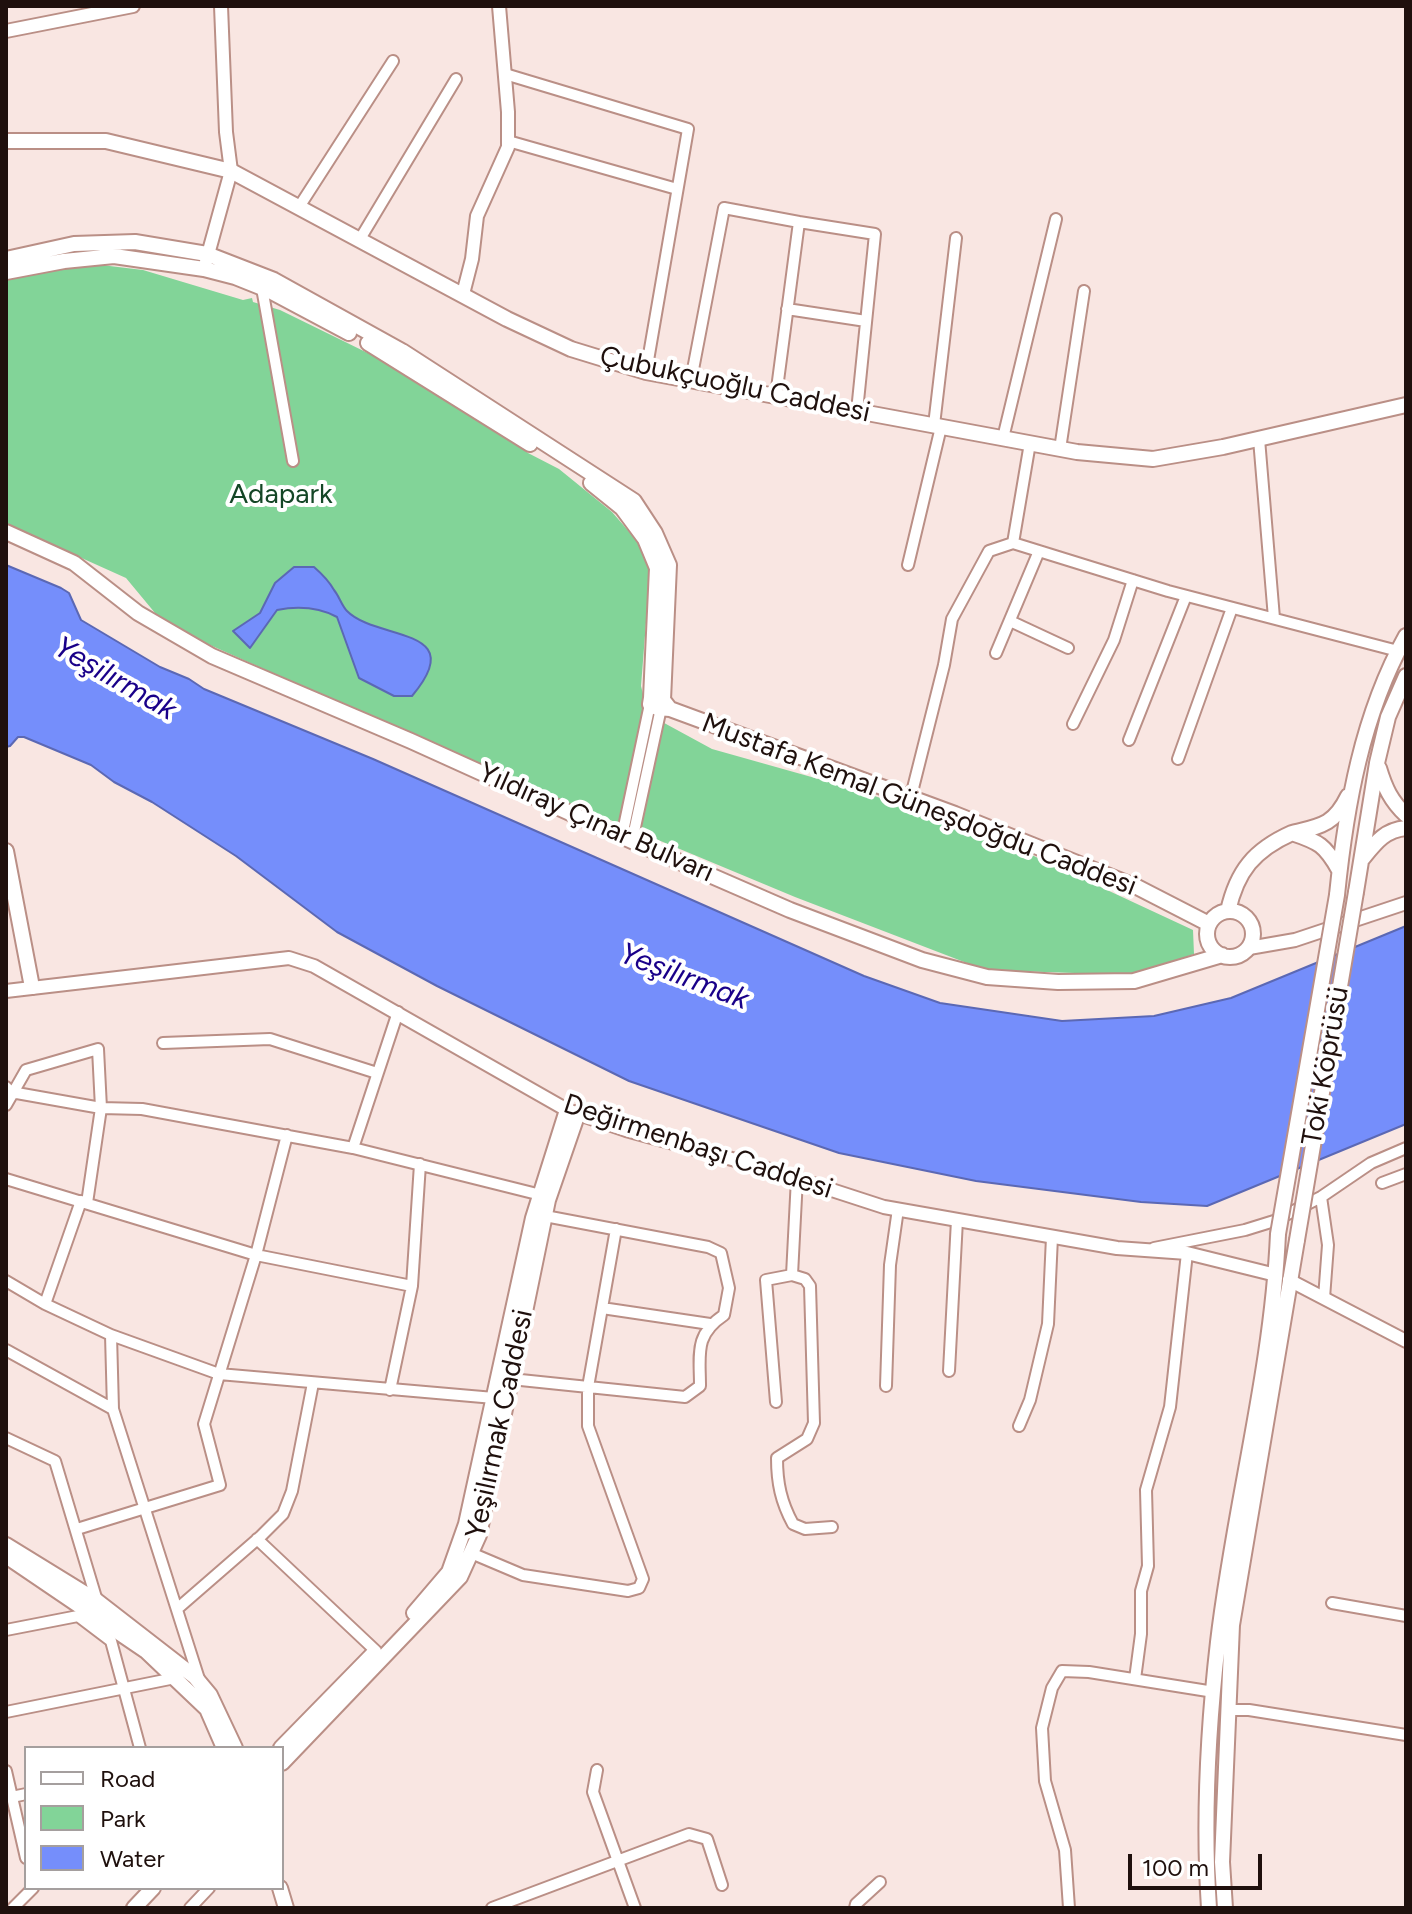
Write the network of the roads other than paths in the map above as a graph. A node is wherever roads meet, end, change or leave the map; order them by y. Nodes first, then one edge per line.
1 (133, 6) edge
2 (221, 6) edge
3 (499, 6) edge
4 (6, 31) edge
5 (393, 61) dead end
6 (505, 74) junction
7 (456, 79) dead end
8 (6, 141) edge
9 (508, 141) junction
10 (231, 171) junction
11 (677, 189) junction
12 (299, 207) junction
13 (1056, 219) dead end
14 (799, 222) junction
15 (956, 238) dead end
16 (360, 239) junction
17 (207, 254) junction
18 (6, 259) edge
19 (204, 269) junction
20 (6, 272) edge
21 (262, 288) junction
22 (1084, 291) dead end
23 (463, 294) junction
24 (787, 309) junction
25 (866, 321) junction
26 (415, 366) junction
27 (646, 372) junction
28 (691, 380) junction
29 (776, 396) junction
30 (1406, 405) edge
31 (857, 411) junction
32 (937, 426) junction
33 (1003, 438) junction
34 (1259, 439) junction
35 (1030, 443) junction
36 (1060, 449) junction
37 (293, 461) dead end
38 (6, 532) edge
39 (1013, 543) junction
40 (1039, 551) junction
41 (908, 565) dead end
42 (1133, 580) junction
43 (1186, 596) junction
44 (1232, 608) junction
45 (1274, 618) junction
46 (1010, 621) junction
47 (1406, 636) edge
48 (1068, 648) dead end
49 (1398, 651) junction
50 (996, 653) dead end
51 (1406, 676) edge
52 (659, 704) junction
53 (1073, 724) dead end
54 (1129, 740) dead end
55 (1178, 759) dead end
56 (1377, 763) junction
57 (1354, 785) junction
58 (911, 796) junction
59 (1406, 815) edge
60 (1406, 828) edge
61 (1292, 833) junction
62 (627, 839) junction
63 (6, 851) edge
64 (1361, 861) junction
65 (1339, 870) junction
66 (1406, 903) edge
67 (1228, 911) junction
68 (1209, 924) junction
69 (1249, 948) junction
70 (1222, 955) junction
71 (32, 987) junction
72 (6, 991) edge
73 (398, 1012) junction
74 (163, 1043) dead end
75 (377, 1073) junction
76 (8, 1090) edge
77 (6, 1105) edge
78 (101, 1108) junction
79 (573, 1111) junction
80 (287, 1135) junction
81 (353, 1148) junction
82 (1406, 1148) edge
83 (420, 1164) junction
84 (1406, 1174) edge
85 (797, 1178) junction
86 (6, 1179) edge
87 (1382, 1183) dead end
88 (541, 1195) junction
89 (1321, 1197) junction
90 (84, 1202) junction
91 (898, 1209) junction
92 (545, 1216) junction
93 (957, 1220) junction
94 (616, 1229) junction
95 (1052, 1237) junction
96 (1140, 1251) junction
97 (1187, 1253) junction
98 (256, 1255) junction
99 (792, 1275) junction
100 (1283, 1278) junction
101 (6, 1281) edge
102 (412, 1286) junction
103 (1324, 1298) junction
104 (45, 1304) junction
105 (602, 1308) junction
106 (710, 1324) junction
107 (111, 1335) junction
108 (1406, 1341) edge
109 (6, 1350) edge
110 (949, 1371) dead end
111 (219, 1374) junction
112 (511, 1379) junction
113 (313, 1383) junction
114 (886, 1386) dead end
115 (588, 1387) junction
116 (390, 1390) junction
117 (494, 1398) junction
118 (776, 1402) dead end
119 (113, 1409) junction
120 (1019, 1426) dead end
121 (6, 1438) edge
122 (145, 1508) junction
123 (832, 1527) dead end
124 (77, 1529) junction
125 (257, 1539) junction
126 (6, 1545) edge
127 (471, 1553) junction
128 (6, 1556) edge
129 (97, 1601) junction
130 (1332, 1603) dead end
131 (177, 1609) junction
132 (1406, 1616) edge
133 (6, 1630) edge
134 (376, 1651) junction
135 (175, 1678) junction
136 (1135, 1679) junction
137 (201, 1684) junction
138 (124, 1688) junction
139 (1214, 1692) junction
140 (1227, 1710) junction
141 (6, 1712) edge
142 (1406, 1735) edge
143 (139, 1746) edge
144 (223, 1746) edge
145 (234, 1746) edge
146 (283, 1746) edge
147 (284, 1761) edge
148 (597, 1770) dead end
149 (6, 1771) edge
150 (24, 1794) edge
151 (12, 1797) junction
152 (24, 1849) edge
153 (617, 1861) junction
154 (880, 1882) dead end
155 (722, 1885) dead end
156 (31, 1890) edge
157 (151, 1890) edge
158 (164, 1890) edge
159 (207, 1890) edge
160 (517, 1904) edge
161 (13, 1908) edge
162 (134, 1908) edge
163 (147, 1908) edge
164 (190, 1908) edge
165 (492, 1908) edge
166 (635, 1908) edge
167 (855, 1908) edge
168 (1069, 1908) edge
169 (1209, 1908) edge
170 (1225, 1908) edge

1 - 4 street
2 - 10 street
3 - 6 street
5 - 12 street
6 - 9 street
6 - 11 street
7 - 16 street
8 - 10 main road, Çubukçuoğlu Caddesi
9 - 11 street
9 - 23 street
10 - 12 main road, Çubukçuoğlu Caddesi
10 - 17 street
11 - 27 street
12 - 16 main road, Çubukçuoğlu Caddesi
13 - 33 street
14 - 24 street
14 - 25 street
14 - 28 street
15 - 32 street
16 - 23 main road, Çubukçuoğlu Caddesi
17 - 18 main road
17 - 19 street
17 - 26 main road
19 - 20 main road
19 - 21 main road
21 - 26 main road
21 - 37 street
22 - 36 street
23 - 27 main road, Çubukçuoğlu Caddesi
24 - 25 street
24 - 29 street
25 - 31 street
26 - 52 main road
27 - 28 main road, Çubukçuoğlu Caddesi
28 - 29 main road, Çubukçuoğlu Caddesi
29 - 31 main road, Çubukçuoğlu Caddesi
30 - 34 main road, Çubukçuoğlu Caddesi
31 - 32 main road, Çubukçuoğlu Caddesi
32 - 33 main road, Çubukçuoğlu Caddesi
32 - 41 street
33 - 35 main road, Çubukçuoğlu Caddesi
34 - 36 main road, Çubukçuoğlu Caddesi
34 - 45 street
35 - 36 main road, Çubukçuoğlu Caddesi
35 - 39 street
38 - 62 main road, Yıldıray Çınar Bulvarı
39 - 40 street
39 - 58 street
40 - 42 street
40 - 46 street
42 - 43 street
42 - 53 street
43 - 44 street
43 - 54 street
44 - 45 street
44 - 55 street
45 - 49 street
46 - 48 street
46 - 50 street
47 - 49 main road
49 - 57 main road
51 - 56 main road, Toki Köprüsü
52 - 58 main road, Mustafa Kemal Güneşdoğdu Caddesi
52 - 62 street
56 - 59 main road
56 - 64 main road, Toki Köprüsü
57 - 61 main road
57 - 65 main road
58 - 68 main road, Mustafa Kemal Güneşdoğdu Caddesi
60 - 64 main road
61 - 65 main road
61 - 67 main road
62 - 70 main road, Yıldıray Çınar Bulvarı
63 - 71 main road
64 - 100 main road, Toki Köprüsü, bridge
65 - 100 main road, bridge
66 - 69 street
67 - 68 main road
67 - 69 main road
68 - 70 main road
69 - 70 main road
71 - 72 street, Değirmenbaşı Caddesi
71 - 73 street, Değirmenbaşı Caddesi
73 - 75 street
73 - 79 street, Değirmenbaşı Caddesi
74 - 75 street
75 - 81 street
76 - 77 street
76 - 78 street
76 - 78 street
78 - 80 street
78 - 90 street
79 - 85 street, Değirmenbaşı Caddesi
79 - 88 main road, Yeşilırmak Caddesi
79 - 92 main road, Yeşilırmak Caddesi
80 - 81 street
80 - 98 street
81 - 83 street
82 - 89 street
83 - 88 street
83 - 102 street
84 - 87 street
85 - 91 street, Değirmenbaşı Caddesi
85 - 99 street
86 - 90 street
88 - 117 main road, Yeşilırmak Caddesi
89 - 96 street
89 - 103 street
90 - 98 street
90 - 104 street
91 - 93 street, Değirmenbaşı Caddesi
91 - 114 street
92 - 94 street
92 - 112 main road, Yeşilırmak Caddesi
93 - 95 street, Değirmenbaşı Caddesi
93 - 110 street
94 - 105 street
94 - 106 street
95 - 96 street, Değirmenbaşı Caddesi
95 - 120 street
96 - 97 street, Değirmenbaşı Caddesi
97 - 100 street, Değirmenbaşı Caddesi
97 - 136 street
98 - 102 street
98 - 111 street
99 - 118 street
99 - 123 street
100 - 103 street, Değirmenbaşı Caddesi
100 - 139 main road
100 - 140 main road
101 - 104 street
102 - 116 street
103 - 108 street, Değirmenbaşı Caddesi
104 - 107 street
105 - 106 street
105 - 115 street
106 - 115 street
107 - 111 street
107 - 119 street
109 - 119 street
111 - 113 street
111 - 122 street
112 - 115 street
112 - 127 main road, Yeşilırmak Caddesi
113 - 116 street
113 - 125 street
115 - 127 street
116 - 117 street
117 - 134 main road, Yeşilırmak Caddesi
119 - 122 street
121 - 124 street
122 - 124 street
122 - 131 street
124 - 129 street
125 - 131 street
125 - 134 street
126 - 129 main road
127 - 147 main road, Yeşilırmak Caddesi
128 - 135 main road
129 - 137 main road
130 - 132 street
131 - 137 street
133 - 138 street
134 - 146 main road, Yeşilırmak Caddesi
135 - 138 street
135 - 144 main road
136 - 139 street
136 - 168 street
137 - 145 main road
138 - 141 street
138 - 143 street
139 - 169 main road
140 - 142 street
140 - 170 main road
148 - 153 street
149 - 151 street
150 - 151 street
151 - 152 street
153 - 155 street
153 - 160 street
153 - 166 street
154 - 167 street
156 - 161 street
157 - 162 main road
158 - 163 main road
159 - 164 street
160 - 165 street

